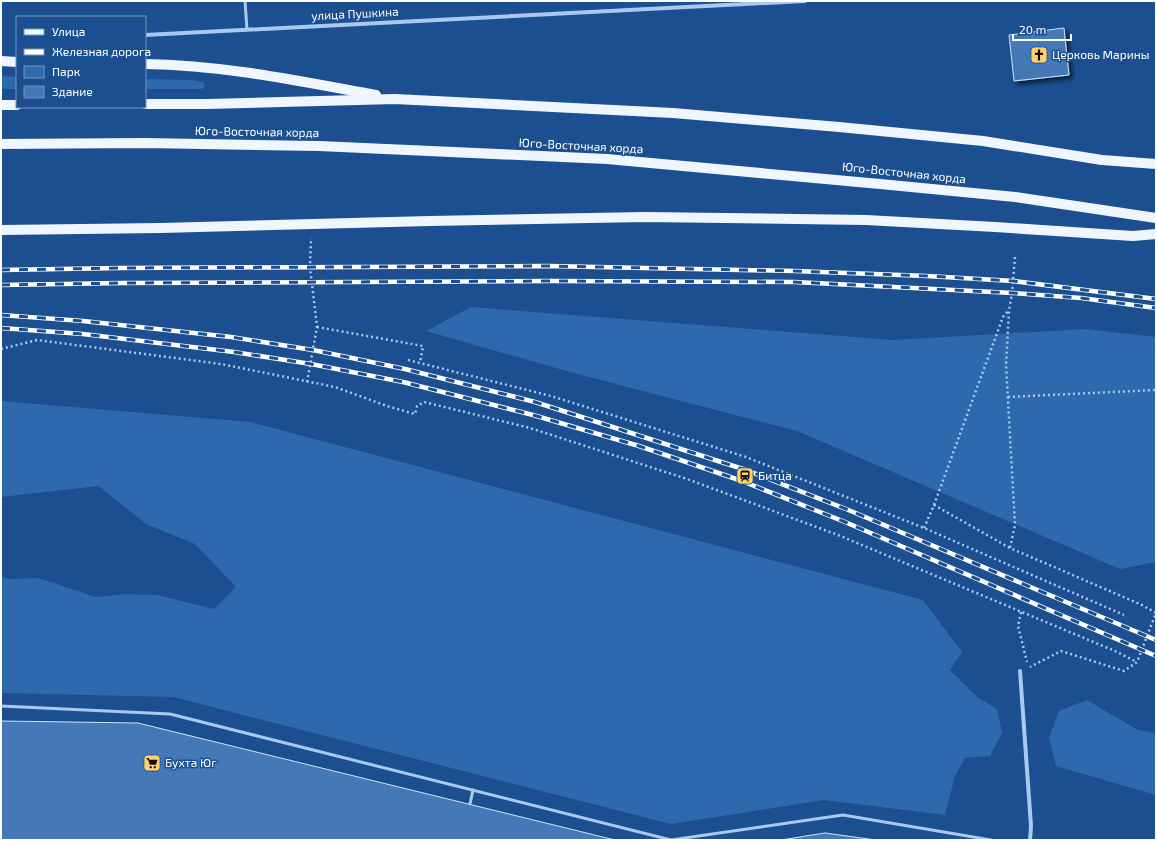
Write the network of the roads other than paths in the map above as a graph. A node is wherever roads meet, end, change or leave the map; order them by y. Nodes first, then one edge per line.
1 (245, 1) edge
2 (805, 1) edge
3 (744, 2) edge
4 (247, 30) junction
5 (146, 35) edge
6 (1, 61) edge
7 (16, 62) edge
8 (146, 64) edge
9 (395, 99) junction
10 (146, 104) edge
11 (1, 105) edge
12 (16, 105) edge
13 (1, 144) edge
14 (1156, 164) edge
15 (1156, 218) edge
16 (1, 230) edge
17 (1156, 234) edge
18 (1020, 671) dead end
19 (1, 706) edge
20 (473, 790) junction
21 (470, 804) dead end
22 (991, 840) edge
23 (1030, 840) edge

1 - 4 lane
2 - 3 street, улица Пушкина
3 - 4 street, улица Пушкина
4 - 5 street, улица Пушкина
6 - 7 main road
8 - 9 main road
9 - 10 main road
9 - 14 main road
11 - 12 main road
13 - 15 main road, Юго-Восточная хорда
16 - 17 main road
18 - 23 street
19 - 20 lane
20 - 21 lane
20 - 22 lane

